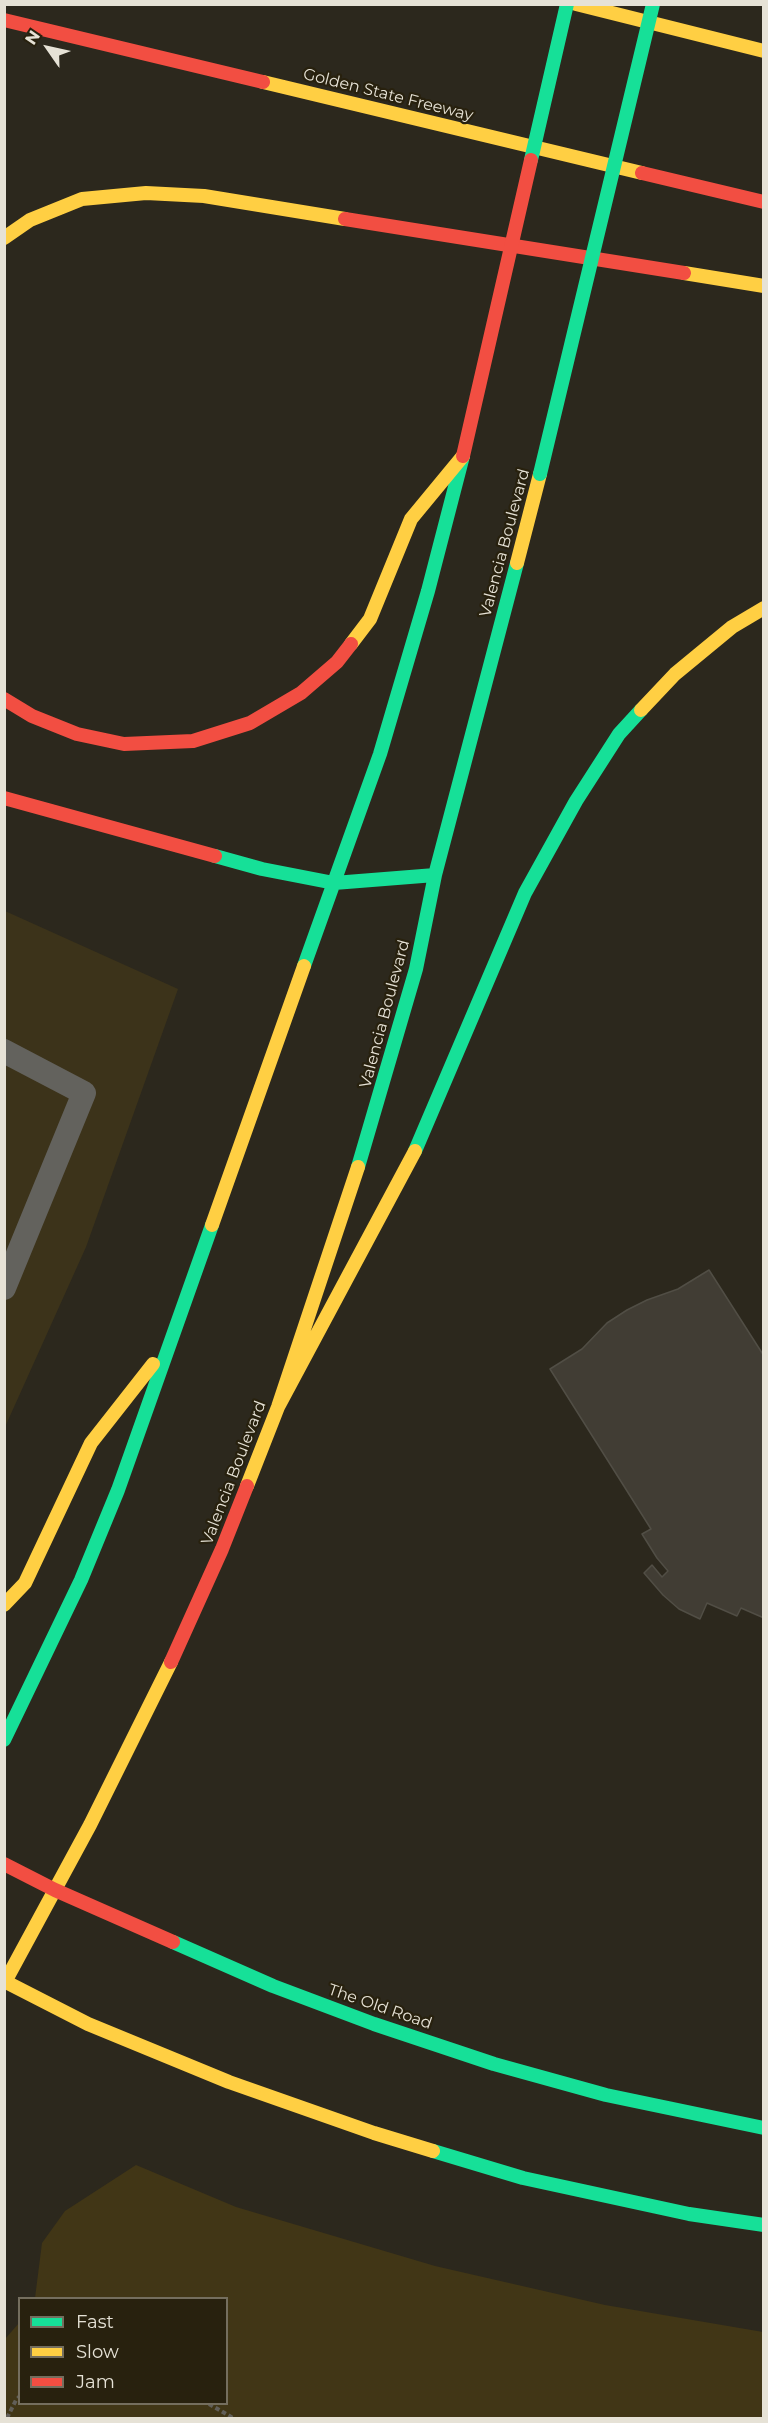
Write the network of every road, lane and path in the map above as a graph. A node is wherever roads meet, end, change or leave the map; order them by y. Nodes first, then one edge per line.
1 (567, 4) edge
2 (576, 4) edge
3 (653, 4) edge
4 (4, 20) edge
5 (764, 51) edge
6 (764, 202) edge
7 (4, 238) edge
8 (764, 286) edge
9 (464, 456) junction
10 (764, 608) edge
11 (4, 699) edge
12 (4, 798) edge
13 (435, 875) junction
14 (334, 883) junction
15 (4, 1051) edge
16 (4, 1288) edge
17 (170, 1342) junction
18 (278, 1407) junction
19 (4, 1605) edge
20 (4, 1740) edge
21 (4, 1864) edge
22 (55, 1890) junction
23 (5, 1981) edge
24 (764, 2127) edge
25 (764, 2225) edge
26 (18, 2398) edge
27 (212, 2405) edge
28 (7, 2418) edge
29 (233, 2418) edge

1 - 9 main road, bridge
2 - 5 main road
3 - 13 main road, Valencia Boulevard, bridge
4 - 6 main road, Golden State Freeway
7 - 8 main road
9 - 11 main road
9 - 14 main road
10 - 18 main road
12 - 14 main road
13 - 14 main road
13 - 18 main road, Valencia Boulevard
14 - 17 main road
15 - 16 lane
17 - 19 main road
17 - 20 main road
18 - 22 main road, Valencia Boulevard
21 - 22 main road, The Old Road
22 - 23 main road, Valencia Boulevard
22 - 24 main road, The Old Road
23 - 25 main road
26 - 28 path
27 - 29 path

